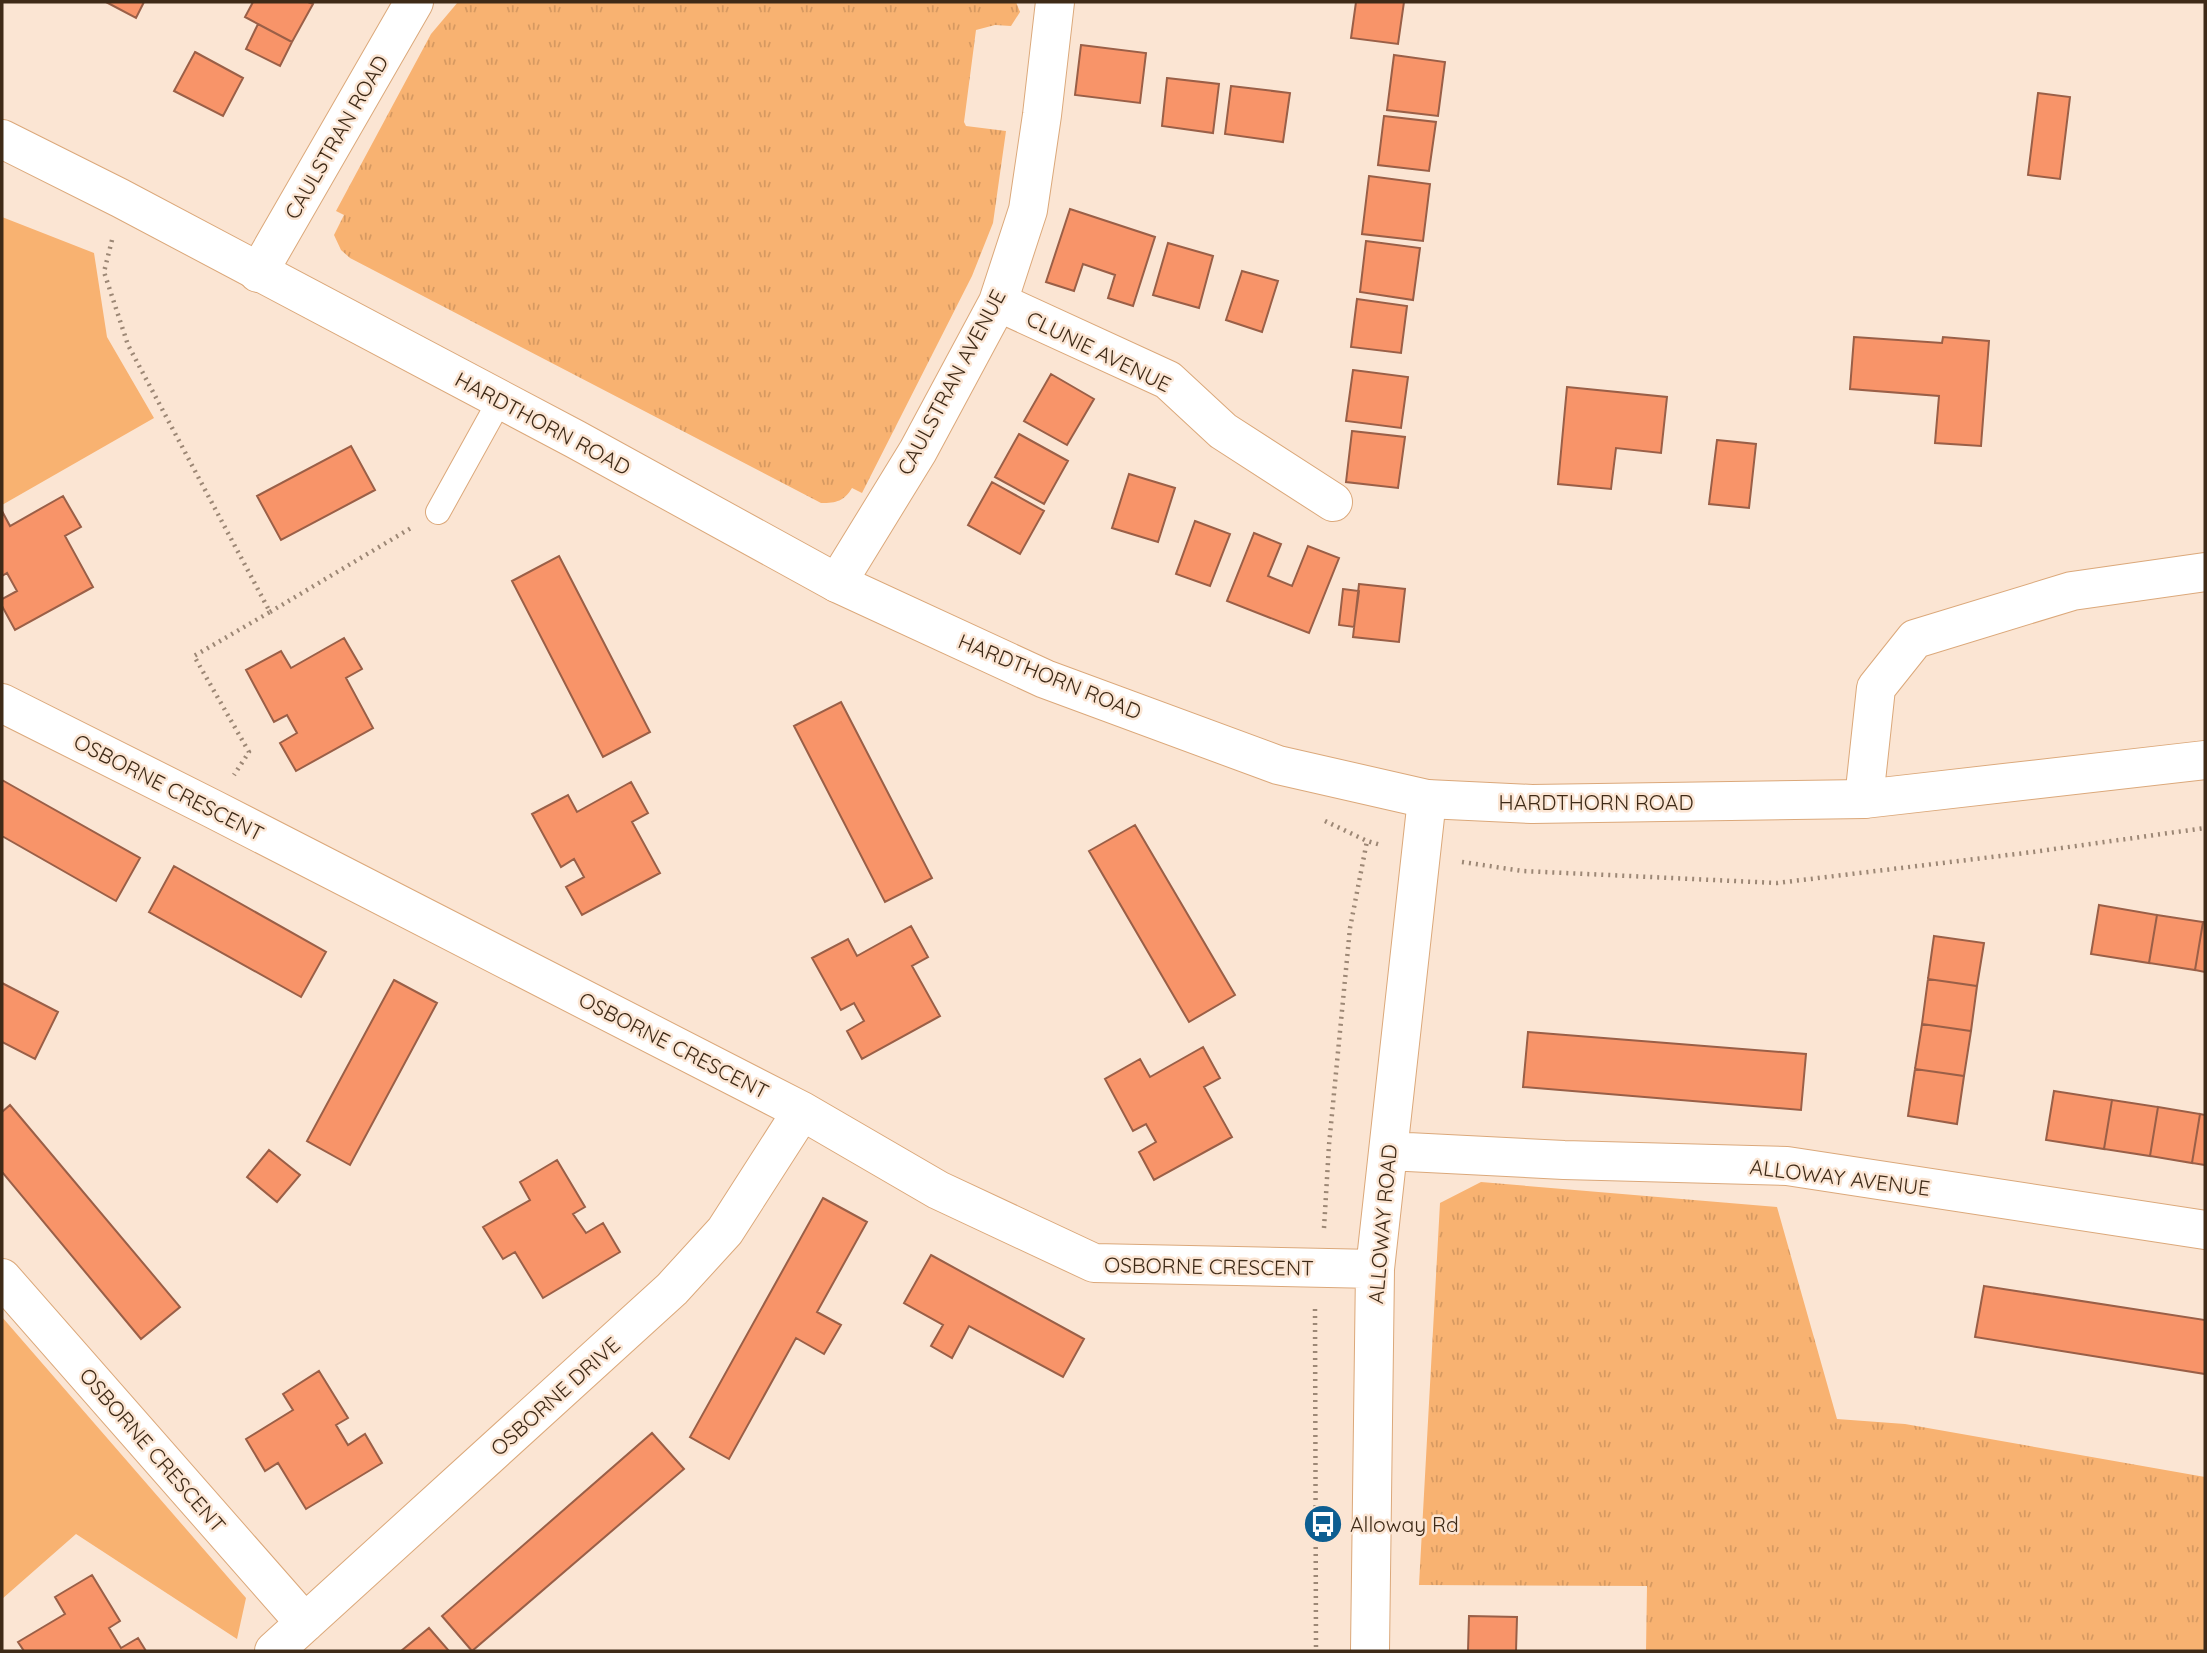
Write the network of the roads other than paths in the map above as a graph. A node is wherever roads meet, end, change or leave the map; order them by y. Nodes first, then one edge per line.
1 (414, 2) edge
2 (1055, 2) edge
3 (2, 139) edge
4 (258, 273) junction
5 (998, 302) junction
6 (499, 400) junction
7 (1333, 502) dead end
8 (438, 512) road end
9 (2205, 572) edge
10 (838, 583) junction
11 (2, 703) edge
12 (2205, 760) edge
13 (1427, 799) junction
14 (1864, 799) junction
15 (802, 1111) junction
16 (1388, 1151) junction
17 (2205, 1230) edge
18 (1375, 1269) junction
19 (2, 1278) edge
20 (305, 1623) junction
21 (274, 1651) edge
22 (1370, 1651) edge

1 - 4 street, CAULSTRAN ROAD
2 - 5 street, CAULSTRAN AVENUE
3 - 4 street, HARDTHORN ROAD
4 - 6 street, HARDTHORN ROAD
5 - 7 street, CLUNIE AVENUE
5 - 10 street, CAULSTRAN AVENUE
6 - 8 lane
6 - 10 street, HARDTHORN ROAD
9 - 14 street
10 - 13 street, HARDTHORN ROAD
11 - 15 street, OSBORNE CRESCENT
12 - 14 street, HARDTHORN ROAD
13 - 14 street, HARDTHORN ROAD
13 - 16 street, ALLOWAY ROAD
15 - 18 street, OSBORNE CRESCENT
15 - 20 street, OSBORNE DRIVE
16 - 17 street, ALLOWAY AVENUE
16 - 18 street, ALLOWAY ROAD
18 - 22 street, ALLOWAY ROAD
19 - 20 street, OSBORNE CRESCENT
20 - 21 street, OSBORNE DRIVE

